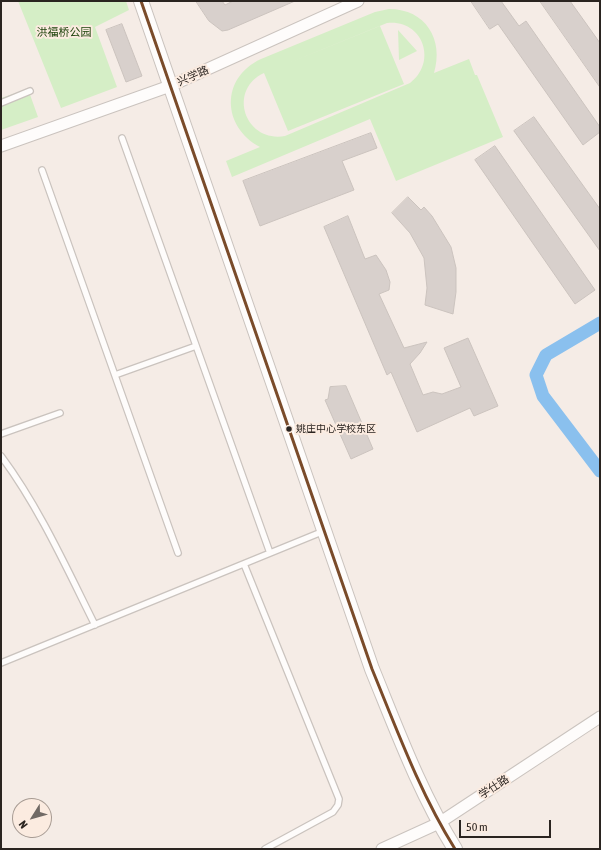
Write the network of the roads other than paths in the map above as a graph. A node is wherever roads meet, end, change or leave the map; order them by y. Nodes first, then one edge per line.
1 (141, 1) edge
2 (358, 1) edge
3 (170, 86) junction
4 (30, 91) dead end
5 (1, 103) edge
6 (122, 138) dead end
7 (1, 146) edge
8 (42, 170) dead end
9 (196, 346) junction
10 (114, 375) junction
11 (60, 413) dead end
12 (1, 434) edge
13 (1, 456) edge
14 (324, 531) junction
15 (178, 553) dead end
16 (270, 553) junction
17 (244, 564) junction
18 (95, 624) junction
19 (1, 663) edge
20 (600, 717) edge
21 (439, 823) junction
22 (266, 849) edge
23 (382, 849) edge
24 (455, 849) edge

1 - 3 street
2 - 3 street, 兴学路
3 - 7 street, 兴学路
3 - 14 street
4 - 5 lane
6 - 9 lane
8 - 10 lane
9 - 10 lane
9 - 16 lane
10 - 15 lane
11 - 12 lane
13 - 18 lane
14 - 16 lane
14 - 21 street
16 - 17 lane
17 - 18 lane
17 - 22 lane
18 - 19 lane
20 - 21 street, 学仕路
21 - 23 street, 学仕路
21 - 24 street

